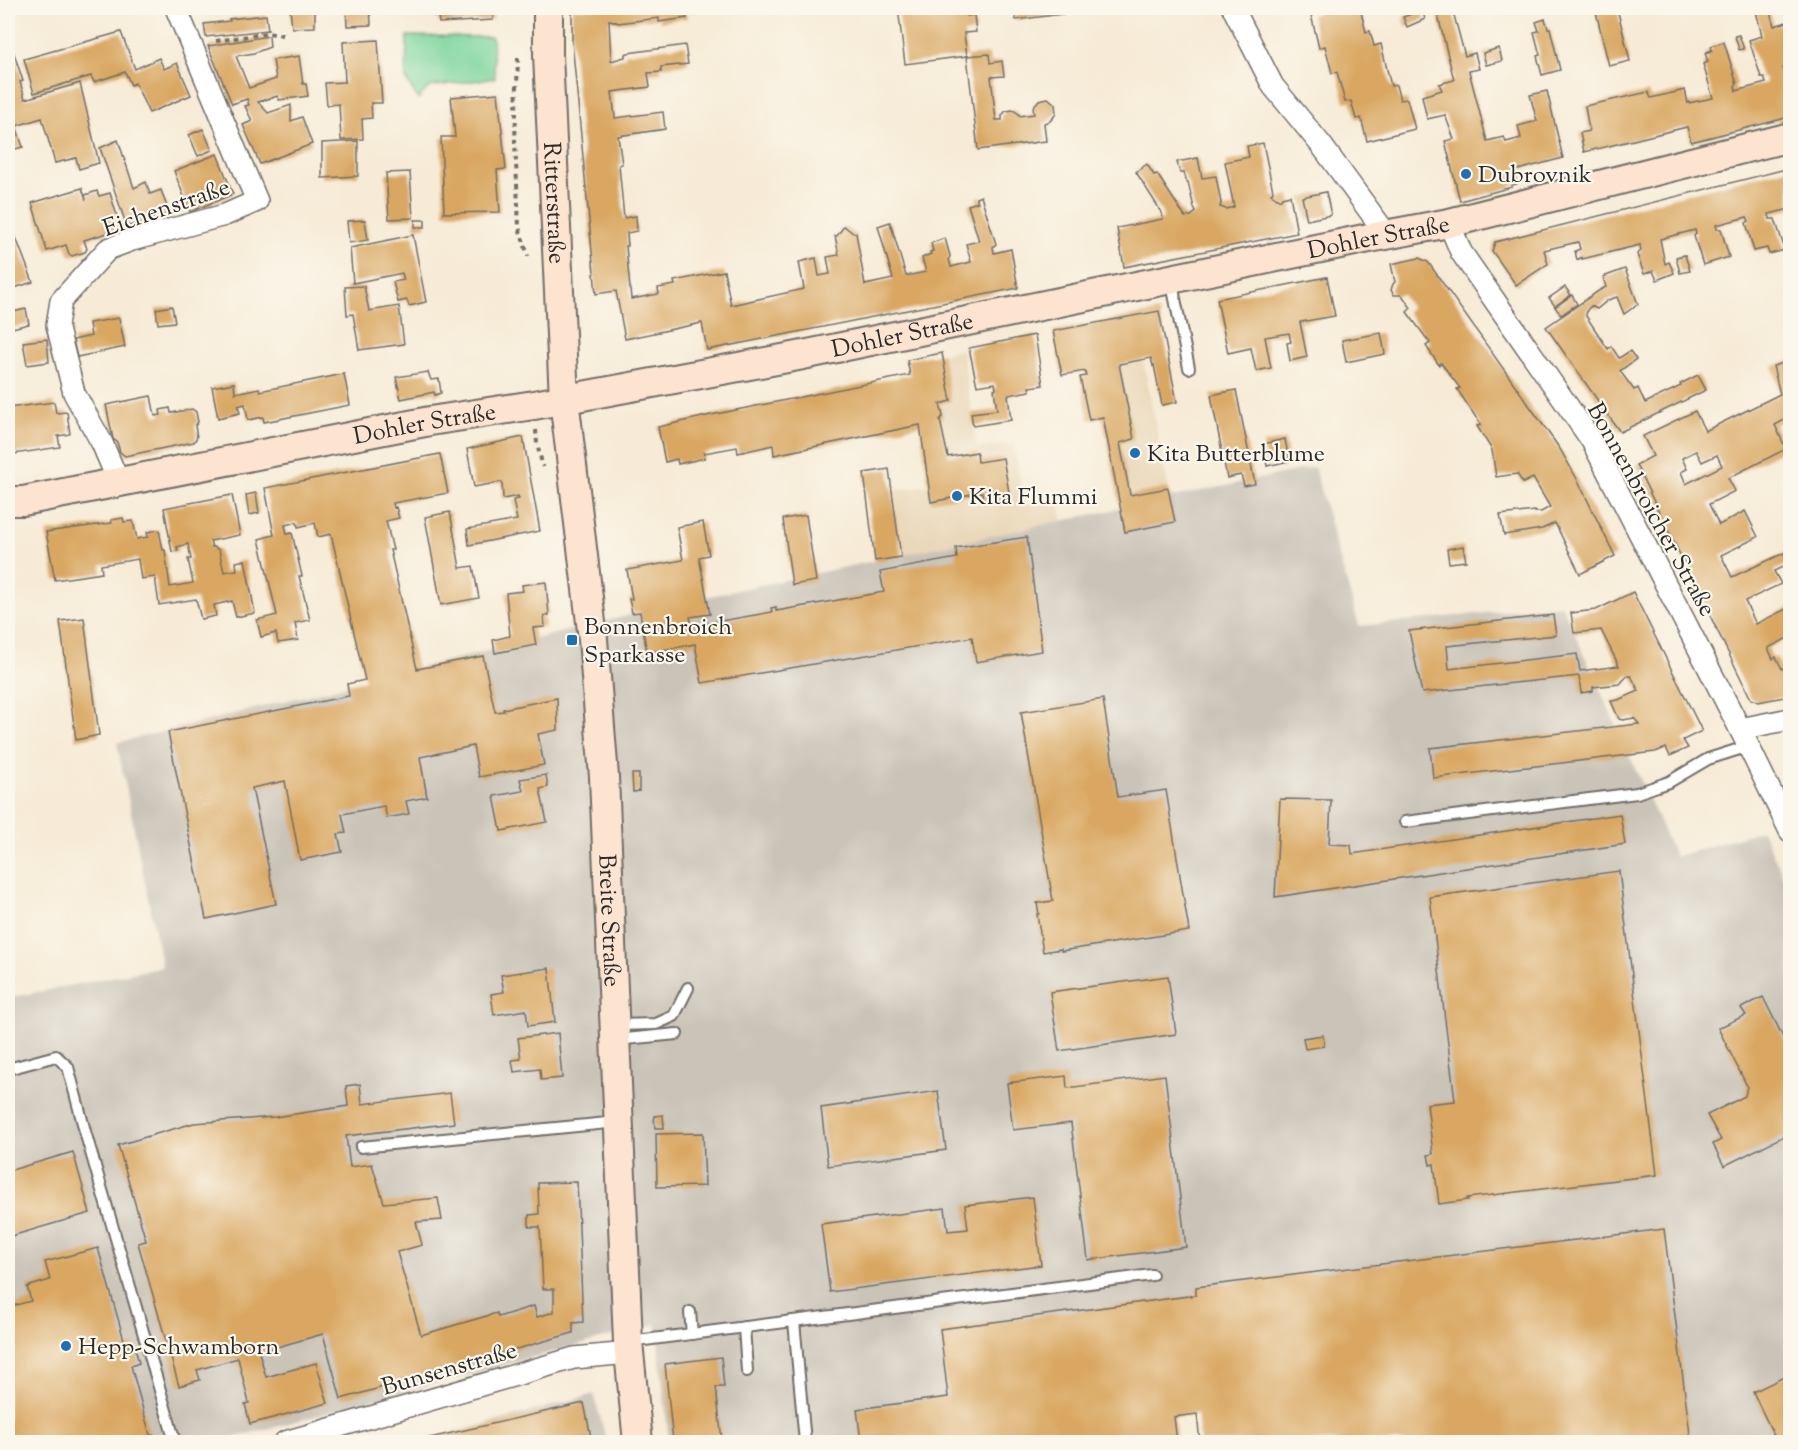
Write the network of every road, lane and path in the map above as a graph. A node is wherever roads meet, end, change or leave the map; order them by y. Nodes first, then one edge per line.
1 (176, 8) edge
2 (548, 8) edge
3 (1233, 8) edge
4 (283, 35) dead end
5 (195, 51) junction
6 (519, 57) dead end
7 (1791, 137) edge
8 (1449, 223) junction
9 (1387, 235) junction
10 (531, 266) dead end
11 (1171, 279) junction
12 (1189, 368) dead end
13 (564, 399) junction
14 (534, 405) junction
15 (545, 475) dead end
16 (119, 483) junction
17 (8, 501) edge
18 (1791, 719) edge
19 (1745, 737) junction
20 (1405, 822) dead end
21 (1791, 831) edge
22 (688, 988) dead end
23 (615, 1032) junction
24 (677, 1034) dead end
25 (8, 1069) edge
26 (619, 1122) junction
27 (361, 1147) dead end
28 (1152, 1275) dead end
29 (690, 1312) dead end
30 (794, 1321) junction
31 (744, 1327) junction
32 (692, 1334) junction
33 (629, 1348) junction
34 (747, 1371) dead end
35 (175, 1443) edge
36 (285, 1443) edge
37 (638, 1443) edge
38 (805, 1443) edge

1 - 5 street, Eichenstraße
2 - 13 main road, Ritterstraße
3 - 9 street
4 - 5 path
5 - 16 street, Eichenstraße
6 - 10 path
7 - 8 main road, Dohler Straße
8 - 9 main road, Dohler Straße
8 - 19 street, Bonnenbroicher Straße
9 - 11 main road, Dohler Straße
11 - 12 lane
11 - 13 main road, Dohler Straße
13 - 14 main road, Dohler Straße
13 - 23 main road, Breite Straße
14 - 15 path
14 - 16 main road, Dohler Straße
16 - 17 main road, Dohler Straße
18 - 19 street
19 - 20 lane
19 - 21 street, Bonnenbroicher Straße
22 - 23 lane
23 - 24 lane
23 - 26 main road, Breite Straße
25 - 35 lane
26 - 27 lane
26 - 33 main road, Breite Straße
28 - 30 lane
29 - 32 lane
30 - 31 lane
30 - 38 lane
31 - 32 lane
31 - 34 lane
32 - 33 lane
33 - 36 street, Bunsenstraße
33 - 37 main road, Breite Straße

